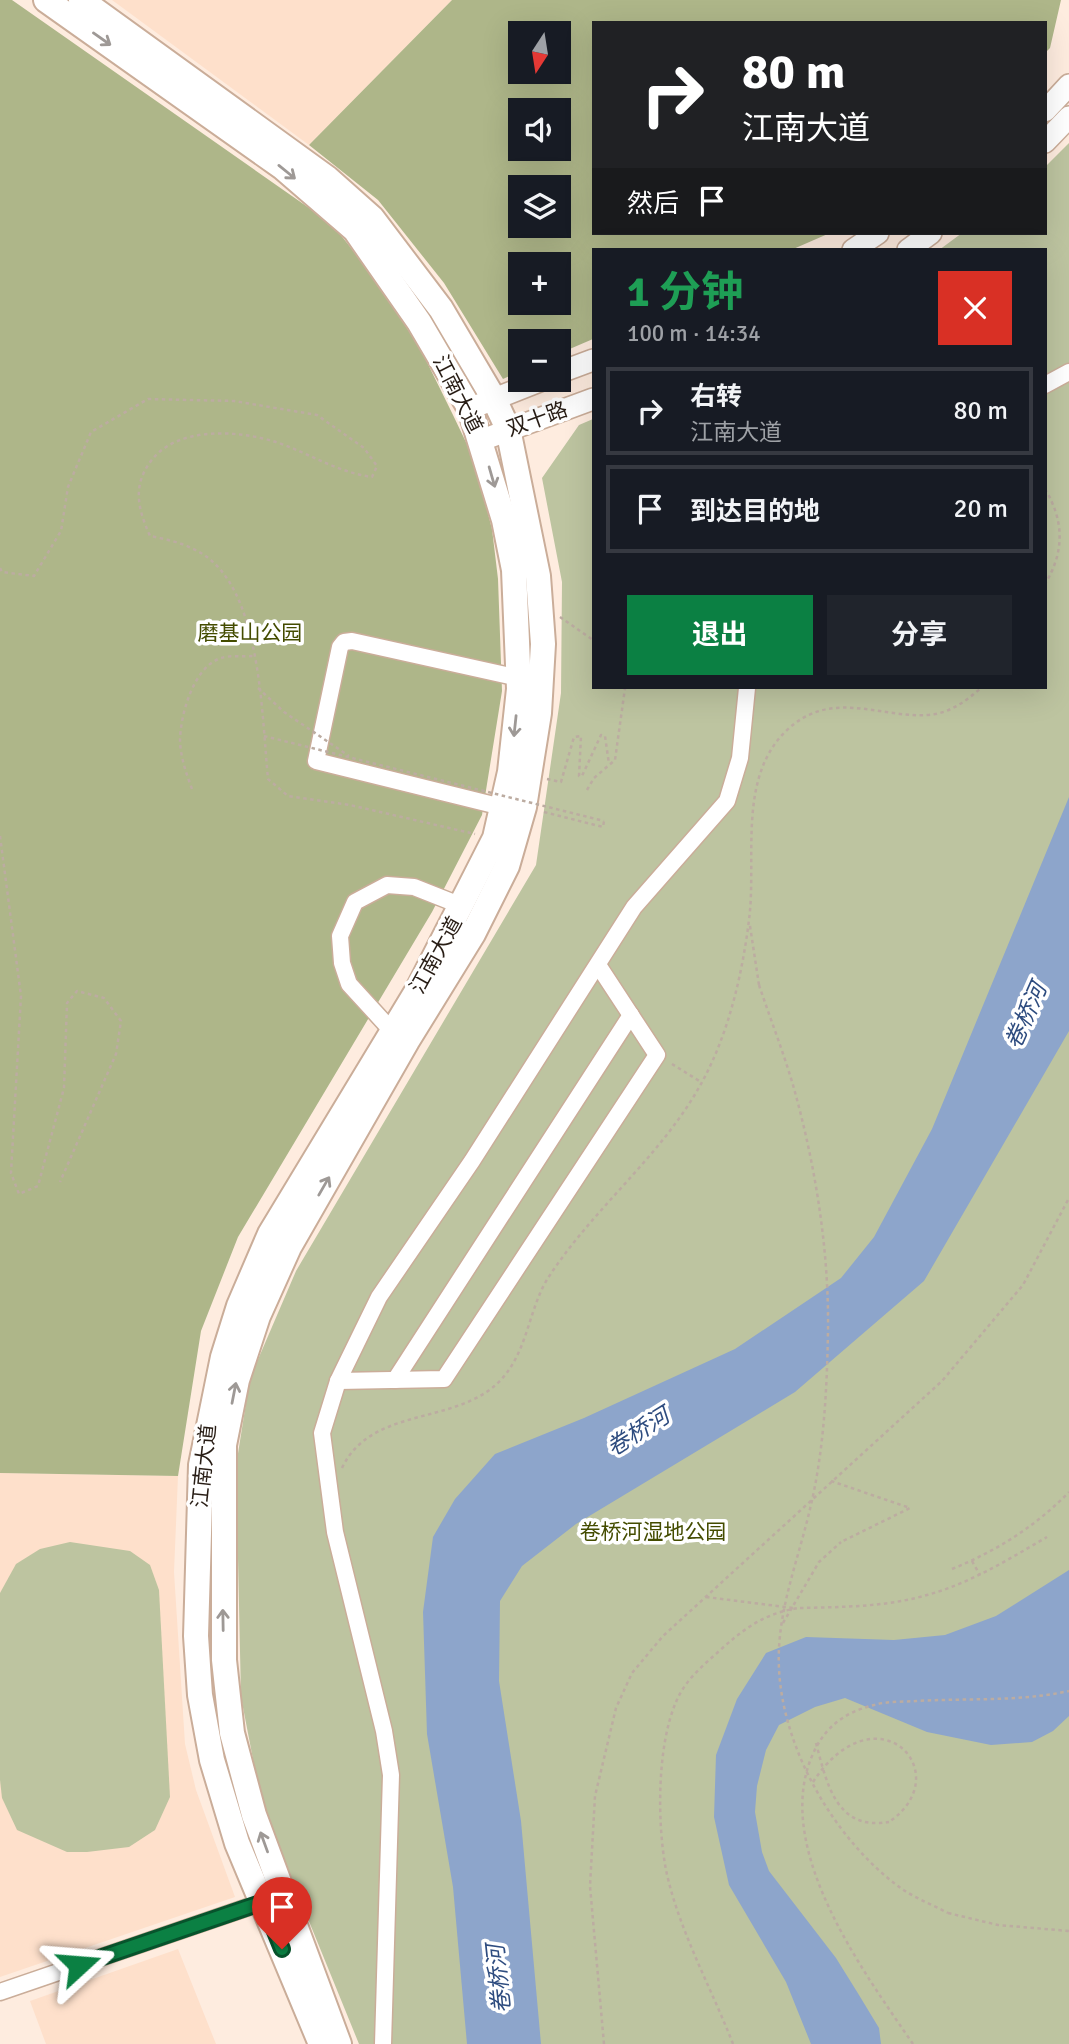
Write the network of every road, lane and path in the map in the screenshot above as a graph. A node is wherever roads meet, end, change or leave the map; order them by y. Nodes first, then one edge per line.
1 (46, 0) edge
2 (81, 0) edge
3 (1069, 85) edge
4 (1047, 109) edge
5 (1069, 117) edge
6 (1047, 140) edge
7 (875, 235) edge
8 (928, 235) edge
9 (856, 248) edge
10 (911, 248) edge
11 (592, 360) edge
12 (571, 368) edge
13 (1069, 372) edge
14 (1047, 384) edge
15 (512, 392) edge
16 (494, 399) junction
17 (592, 399) edge
18 (470, 409) junction
19 (508, 429) junction
20 (482, 439) junction
21 (1047, 493) edge
22 (0, 568) edge
23 (1047, 581) edge
24 (540, 603) junction
25 (592, 638) edge
26 (253, 656) junction
27 (519, 678) junction
28 (258, 688) junction
29 (625, 689) edge
30 (747, 689) edge
31 (264, 736) junction
32 (352, 758) junction
33 (608, 764) junction
34 (530, 775) junction
35 (192, 789) dead end
36 (587, 790) dead end
37 (513, 807) junction
38 (0, 836) edge
39 (495, 838) junction
40 (462, 906) junction
41 (750, 919) dead end
42 (598, 965) junction
43 (631, 1015) junction
44 (392, 1031) junction
45 (657, 1055) junction
46 (701, 1082) dead end
47 (60, 1182) dead end
48 (1069, 1198) edge
49 (394, 1380) junction
50 (338, 1381) junction
51 (831, 1481) junction
52 (1069, 1492) edge
53 (1047, 1537) dead end
54 (972, 1561) junction
55 (952, 1569) dead end
56 (980, 1575) junction
57 (704, 1597) junction
58 (799, 1608) junction
59 (781, 1626) junction
60 (1069, 1691) edge
61 (816, 1743) junction
62 (812, 1783) junction
63 (263, 1902) junction
64 (1069, 1931) edge
65 (0, 1992) edge
66 (321, 2044) edge
67 (339, 2044) edge
68 (383, 2044) edge
69 (604, 2044) edge
70 (733, 2044) edge
71 (913, 2044) edge

1 -> 18 highway, 江南大道
2 - 16 highway, 江南大道
3 - 4 main road
5 - 6 main road
7 - 9 main road
8 - 10 main road
11 - 12 main road, 双十路
13 - 14 street
15 - 16 main road, 双十路
16 - 18 main road, 双十路
16 - 19 highway, 江南大道
17 - 19 main road, 双十路
18 - 20 highway, 江南大道
19 - 20 main road, 双十路
19 - 24 highway, 江南大道
20 -> 27 highway, 江南大道
21 - 23 path
22 - 26 path
24 - 25 path
24 - 34 highway, 江南大道
26 - 28 path
26 - 35 path
27 -> 37 highway, 江南大道
27 - 37 street
28 - 31 path
28 - 32 path, bridge
29 - 33 path
30 - 42 street
31 - 32 path, bridge
31 - 39 path
32 - 37 path, bridge
33 - 34 path
33 - 36 path
34 - 37 highway, 江南大道
37 - 39 highway, 江南大道
67 -> 37 highway, 江南大道
38 - 47 path
39 - 40 highway, 江南大道
40 - 44 highway, 江南大道
40 - 44 street
41 - 59 path, bridge
42 - 43 street
42 - 50 street
43 - 45 street
43 - 49 street
44 - 63 highway, 江南大道
45 - 46 path
45 - 49 street
48 - 51 path
49 - 50 street
50 - 68 street
51 - 57 path
51 - 59 path, bridge
52 - 54 path
53 - 56 path
54 - 55 path
54 - 56 path
56 - 58 path
57 - 58 path
57 - 69 path
58 - 70 path
59 - 62 path, bridge
60 - 61 path
61 - 62 path, bridge
61 - 71 path
62 - 64 path, bridge
63 - 65 street
63 - 66 highway, 江南大道

